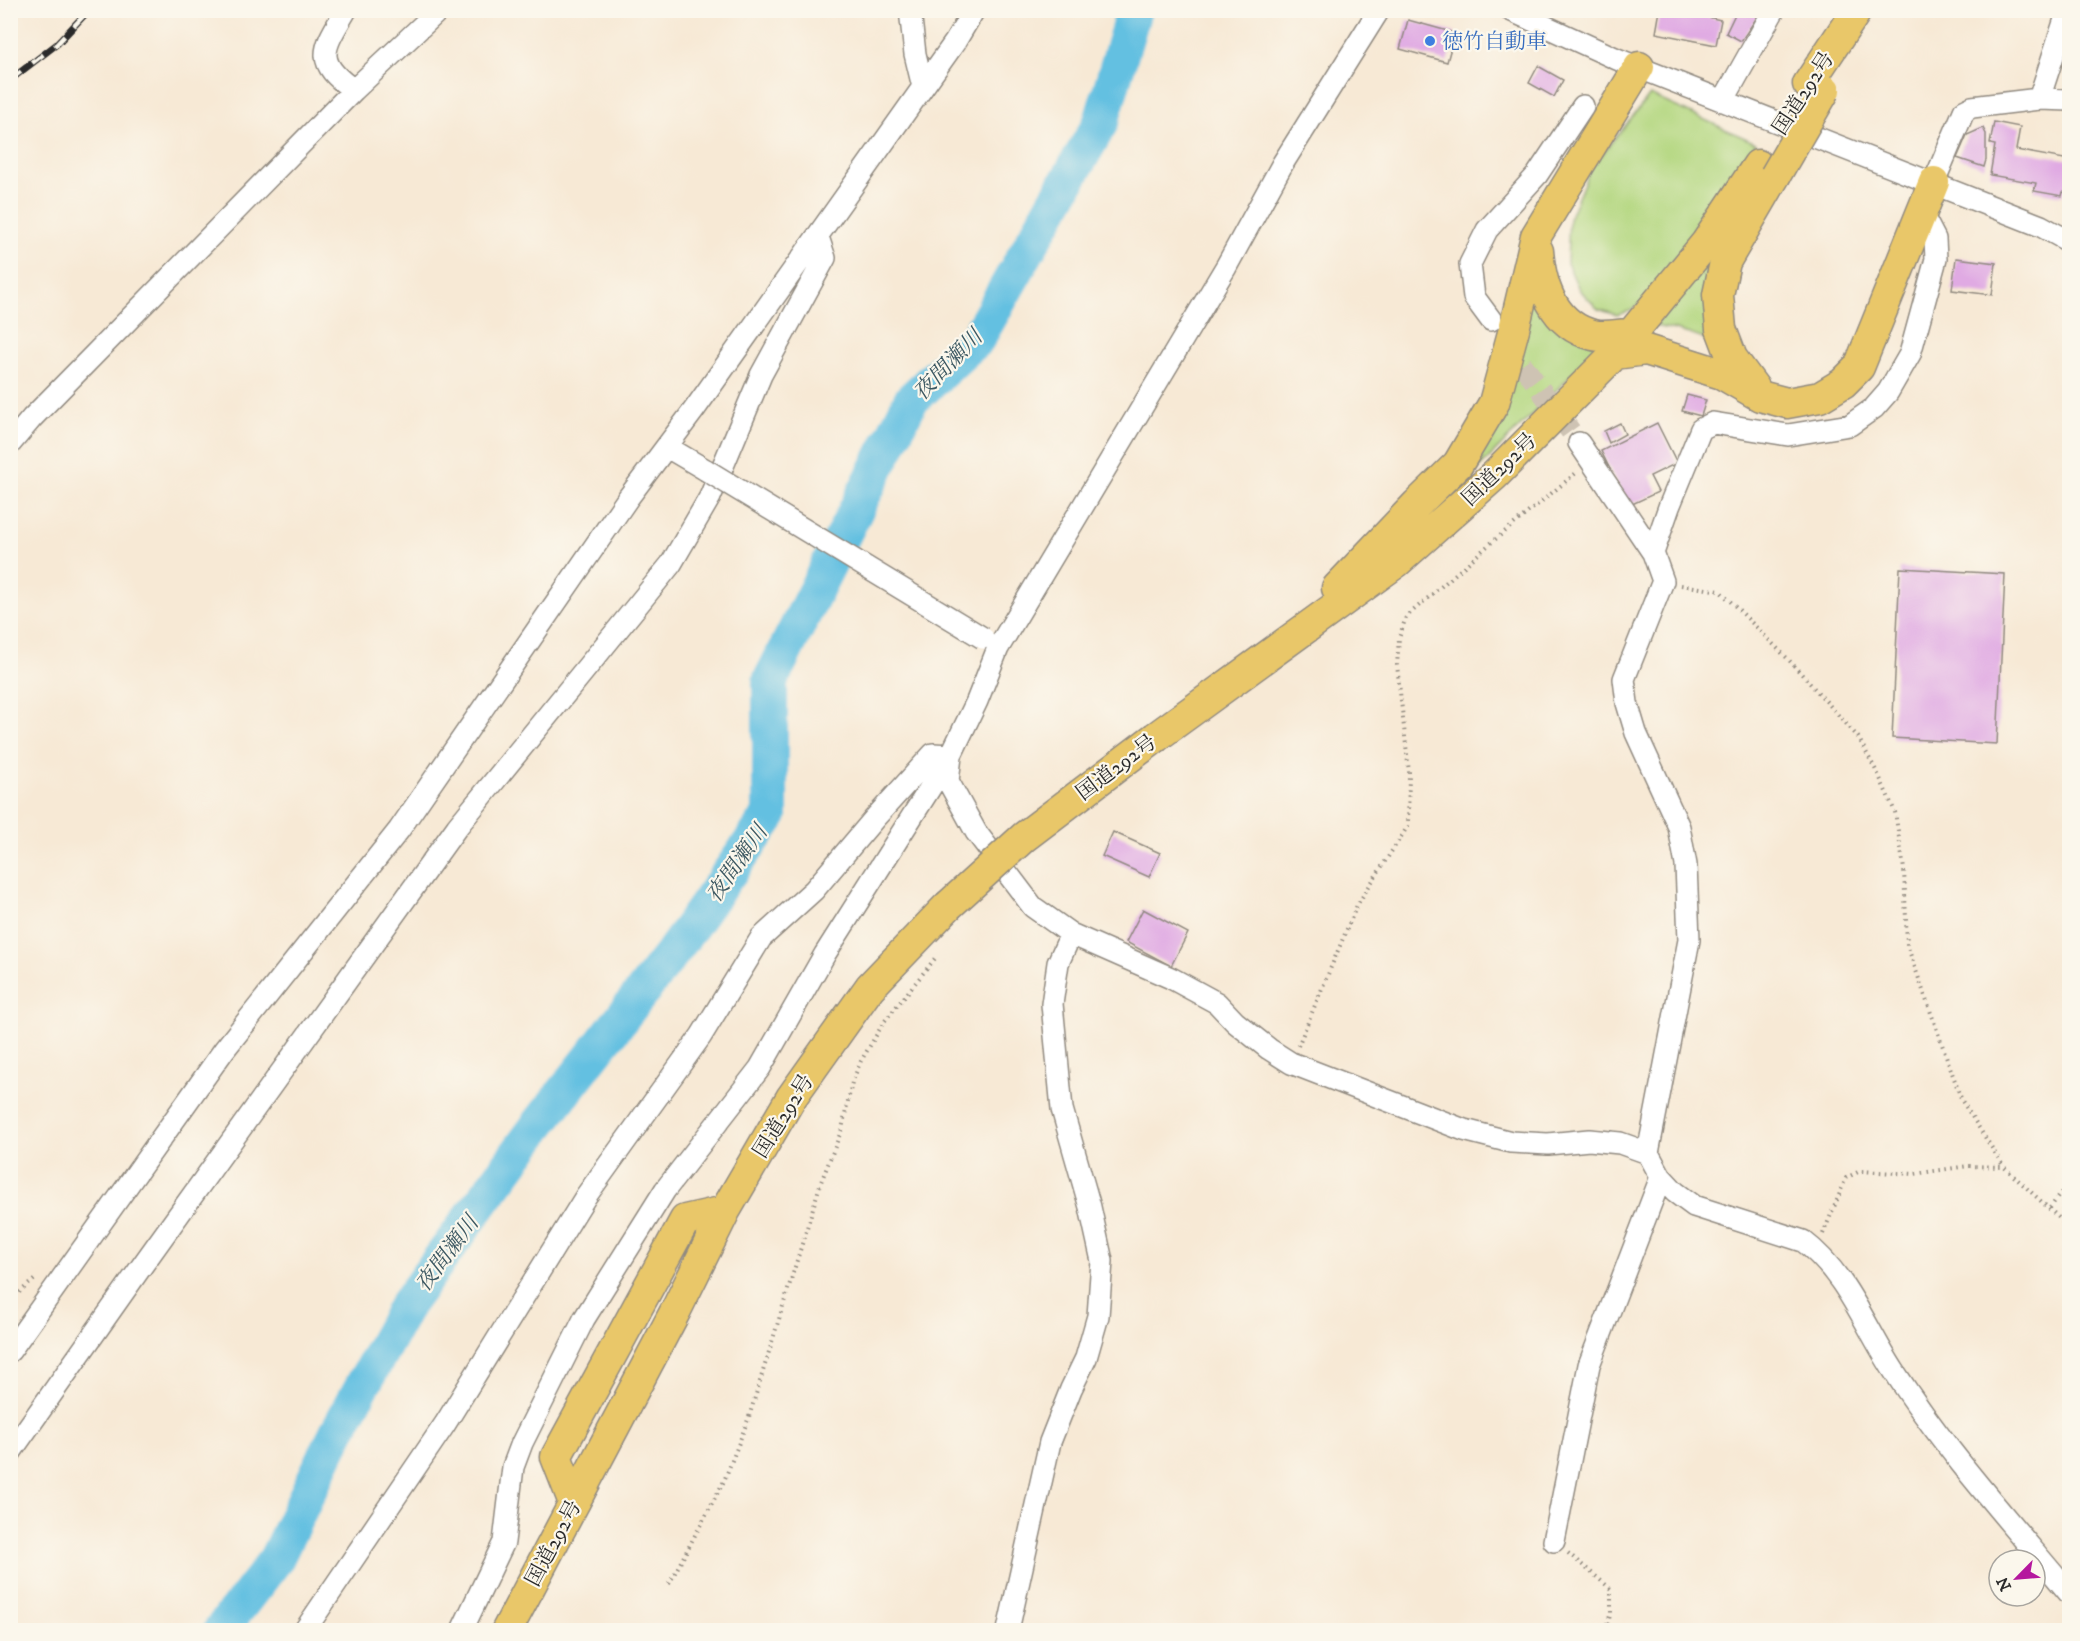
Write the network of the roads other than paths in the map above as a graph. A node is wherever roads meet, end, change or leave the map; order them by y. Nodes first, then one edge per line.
1 (346, 10) edge
2 (439, 10) edge
3 (910, 10) edge
4 (974, 10) edge
5 (1378, 10) edge
6 (1510, 10) edge
7 (1774, 10) edge
8 (1858, 10) edge
9 (2068, 10) edge
10 (1639, 67) junction
11 (923, 87) junction
12 (354, 90) junction
13 (2039, 99) junction
14 (2070, 100) edge
15 (1723, 101) junction
16 (1583, 106) dead end
17 (1766, 171) junction
18 (1934, 182) junction
19 (1921, 212) junction
20 (1536, 236) junction
21 (818, 237) junction
22 (2070, 242) edge
23 (1491, 320) tunnel mouth
24 (1623, 344) junction
25 (1760, 396) junction
26 (1579, 443) tunnel mouth
27 (10, 444) edge
28 (667, 447) junction
29 (1653, 553) junction
30 (991, 643) junction
31 (1276, 650) junction
32 (951, 755) junction
33 (1071, 934) junction
34 (1648, 1153) junction
35 (1661, 1177) junction
36 (10, 1351) edge
37 (10, 1452) edge
38 (1554, 1541) road end
39 (2070, 1594) edge
40 (305, 1630) edge
41 (462, 1630) edge
42 (507, 1630) edge
43 (1008, 1630) edge

1 - 12 street
2 - 12 street
3 - 11 street
4 - 11 street
5 - 30 street
6 - 10 street
7 - 15 street
8 - 17 highway, bridge
9 - 13 street
10 - 15 street
10 - 20 highway
11 - 21 street
12 - 27 street
13 - 14 street
13 - 18 street
15 - 18 street
16 - 23 street
17 - 24 highway, 国道292号
17 - 25 highway
18 - 19 highway
18 - 22 street
19 - 25 highway
19 - 29 street
20 - 24 highway
20 - 31 highway
21 - 28 street
21 - 37 street
24 - 25 highway
24 - 31 highway, 国道292号
26 - 29 street
28 - 30 street, bridge
28 - 36 street
29 - 34 street
30 - 32 street
31 - 42 highway, 国道292号, bridge
32 - 33 street
32 - 40 street
32 - 41 street
33 - 34 street
33 - 43 street
34 - 35 street
35 - 38 street
35 - 39 street

